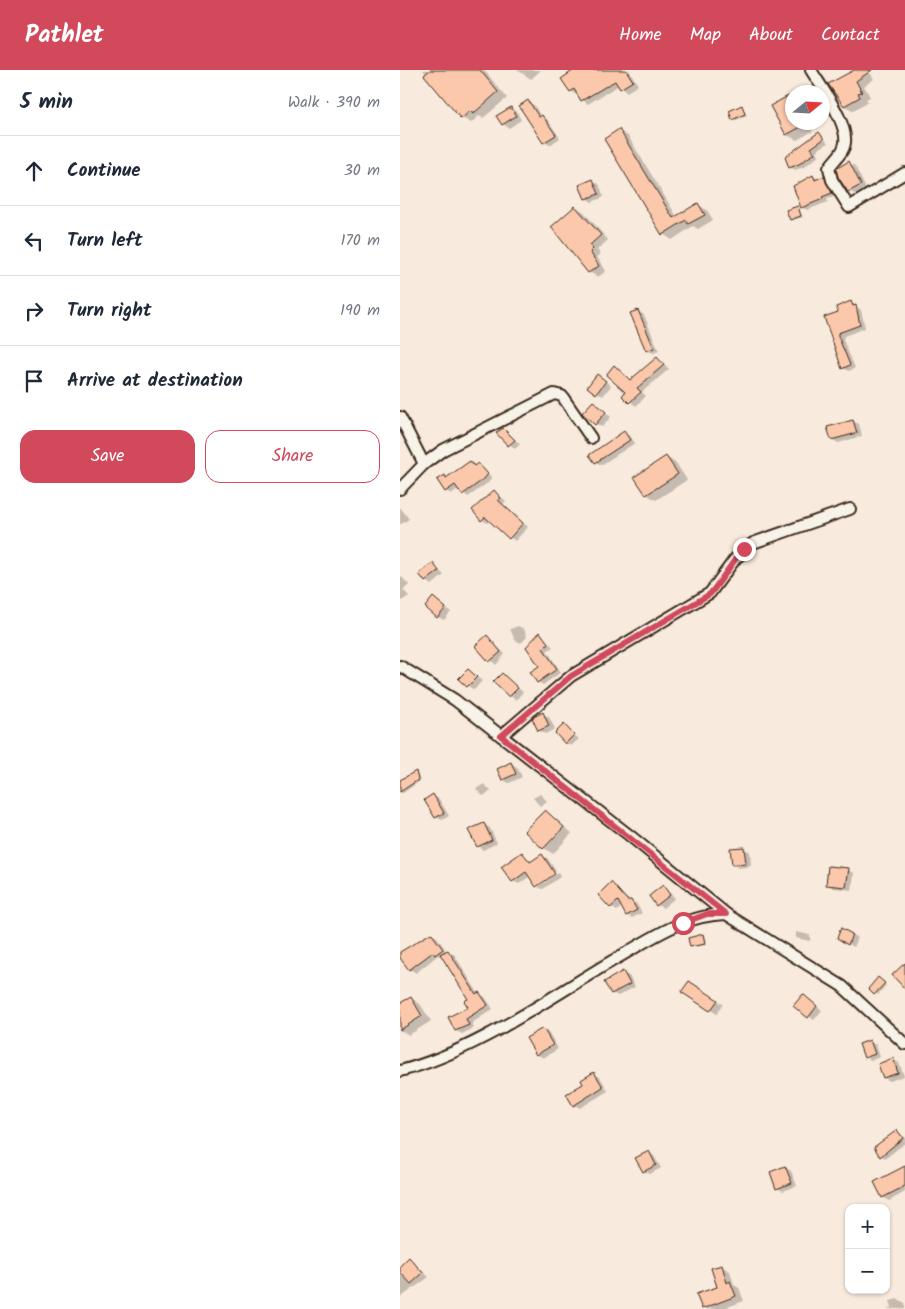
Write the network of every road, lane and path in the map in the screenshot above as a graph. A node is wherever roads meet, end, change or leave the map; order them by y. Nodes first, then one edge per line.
1 (811, 70) edge
2 (905, 173) edge
3 (400, 417) edge
4 (590, 438) dead end
5 (424, 464) junction
6 (400, 489) edge
7 (850, 509) dead end
8 (400, 666) edge
9 (501, 736) junction
10 (726, 914) junction
11 (905, 1044) edge
12 (400, 1071) edge

1 - 2 street
3 - 5 street
4 - 5 street
5 - 6 street
7 - 9 street
8 - 9 street
9 - 10 street
10 - 11 street
10 - 12 street

